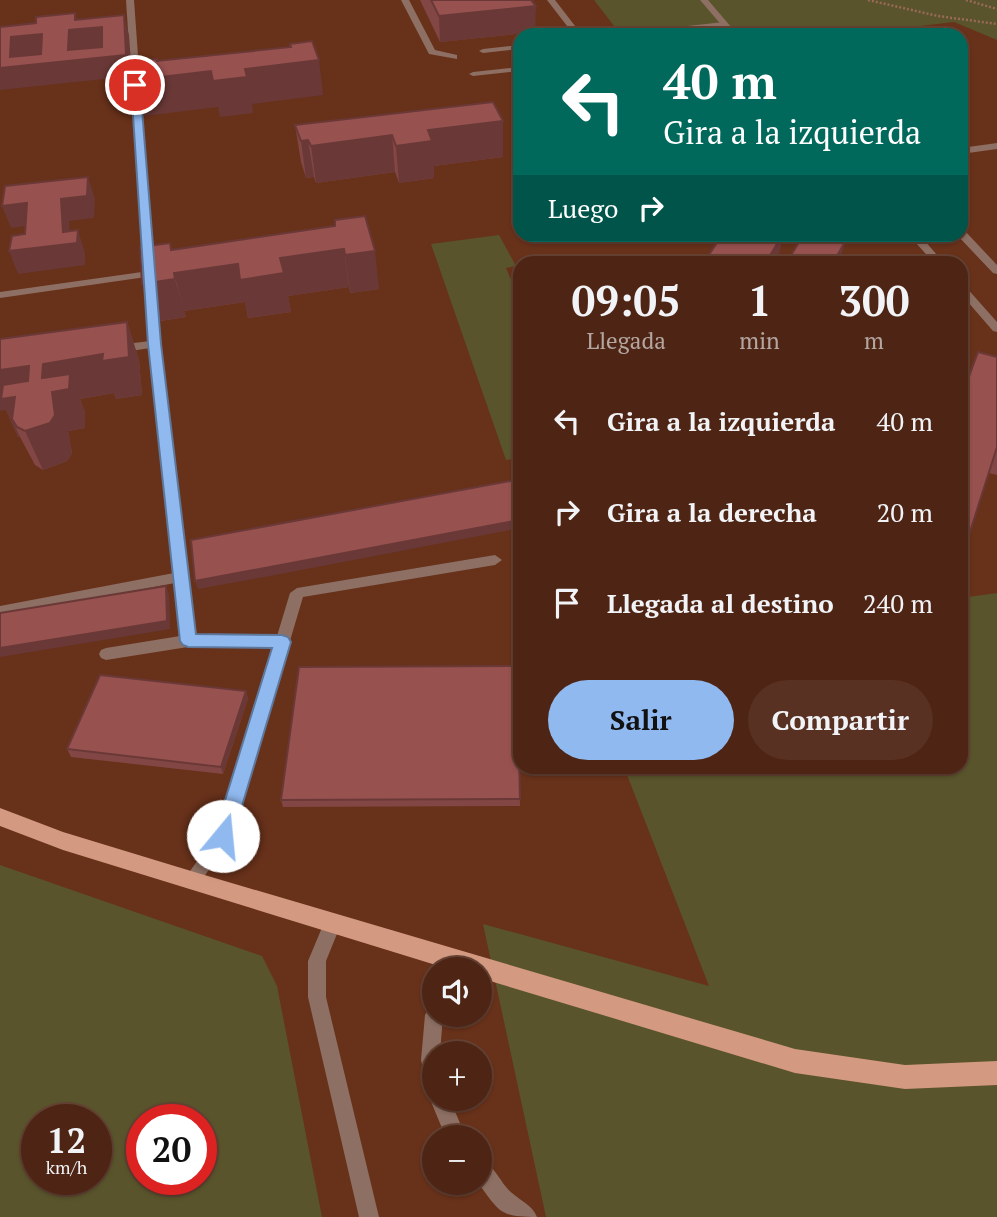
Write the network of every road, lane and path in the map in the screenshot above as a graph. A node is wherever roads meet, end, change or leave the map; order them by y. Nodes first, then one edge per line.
1 (130, 0) edge
2 (405, 0) edge
3 (551, 0) edge
4 (704, 0) edge
5 (868, 0) edge
6 (966, 0) edge
7 (997, 9) edge
8 (131, 24) junction
9 (724, 24) junction
10 (997, 24) edge
11 (118, 25) edge
12 (573, 28) edge
13 (687, 28) edge
14 (728, 28) edge
15 (513, 48) edge
16 (483, 51) dead end
17 (454, 57) dead end
18 (513, 70) edge
19 (473, 75) dead end
20 (149, 83) edge
21 (135, 85) junction
22 (997, 146) edge
23 (968, 150) edge
24 (968, 240) edge
25 (920, 242) edge
26 (933, 256) edge
27 (997, 271) edge
28 (149, 274) junction
29 (0, 295) edge
30 (968, 296) edge
31 (997, 329) edge
32 (155, 344) junction
33 (103, 352) edge
34 (495, 560) dead end
35 (180, 577) junction
36 (0, 611) edge
37 (188, 641) junction
38 (282, 642) junction
39 (106, 654) dead end
40 (0, 817) edge
41 (191, 881) junction
42 (332, 924) junction
43 (426, 957) edge
44 (492, 977) edge
45 (997, 1073) edge
46 (492, 1185) edge
47 (369, 1217) edge
48 (527, 1217) edge

1 - 8 street
2 - 17 street
3 - 12 street
4 - 9 street
5 - 10 path
6 - 7 path
8 - 11 street
8 - 21 street
9 - 13 street
9 - 14 street
15 - 16 street
18 - 19 street
20 - 21 street
21 - 28 street
22 - 23 street
24 - 27 street
25 - 26 street
28 - 29 street
28 - 32 street
30 - 31 street
32 - 33 street
32 - 35 street
34 - 38 street
35 - 36 street
35 - 37 street
37 - 38 street
37 - 39 street
38 - 41 street
40 - 41 main road
41 - 42 main road
42 - 43 main road
42 - 47 street
44 - 45 main road
46 - 48 street

